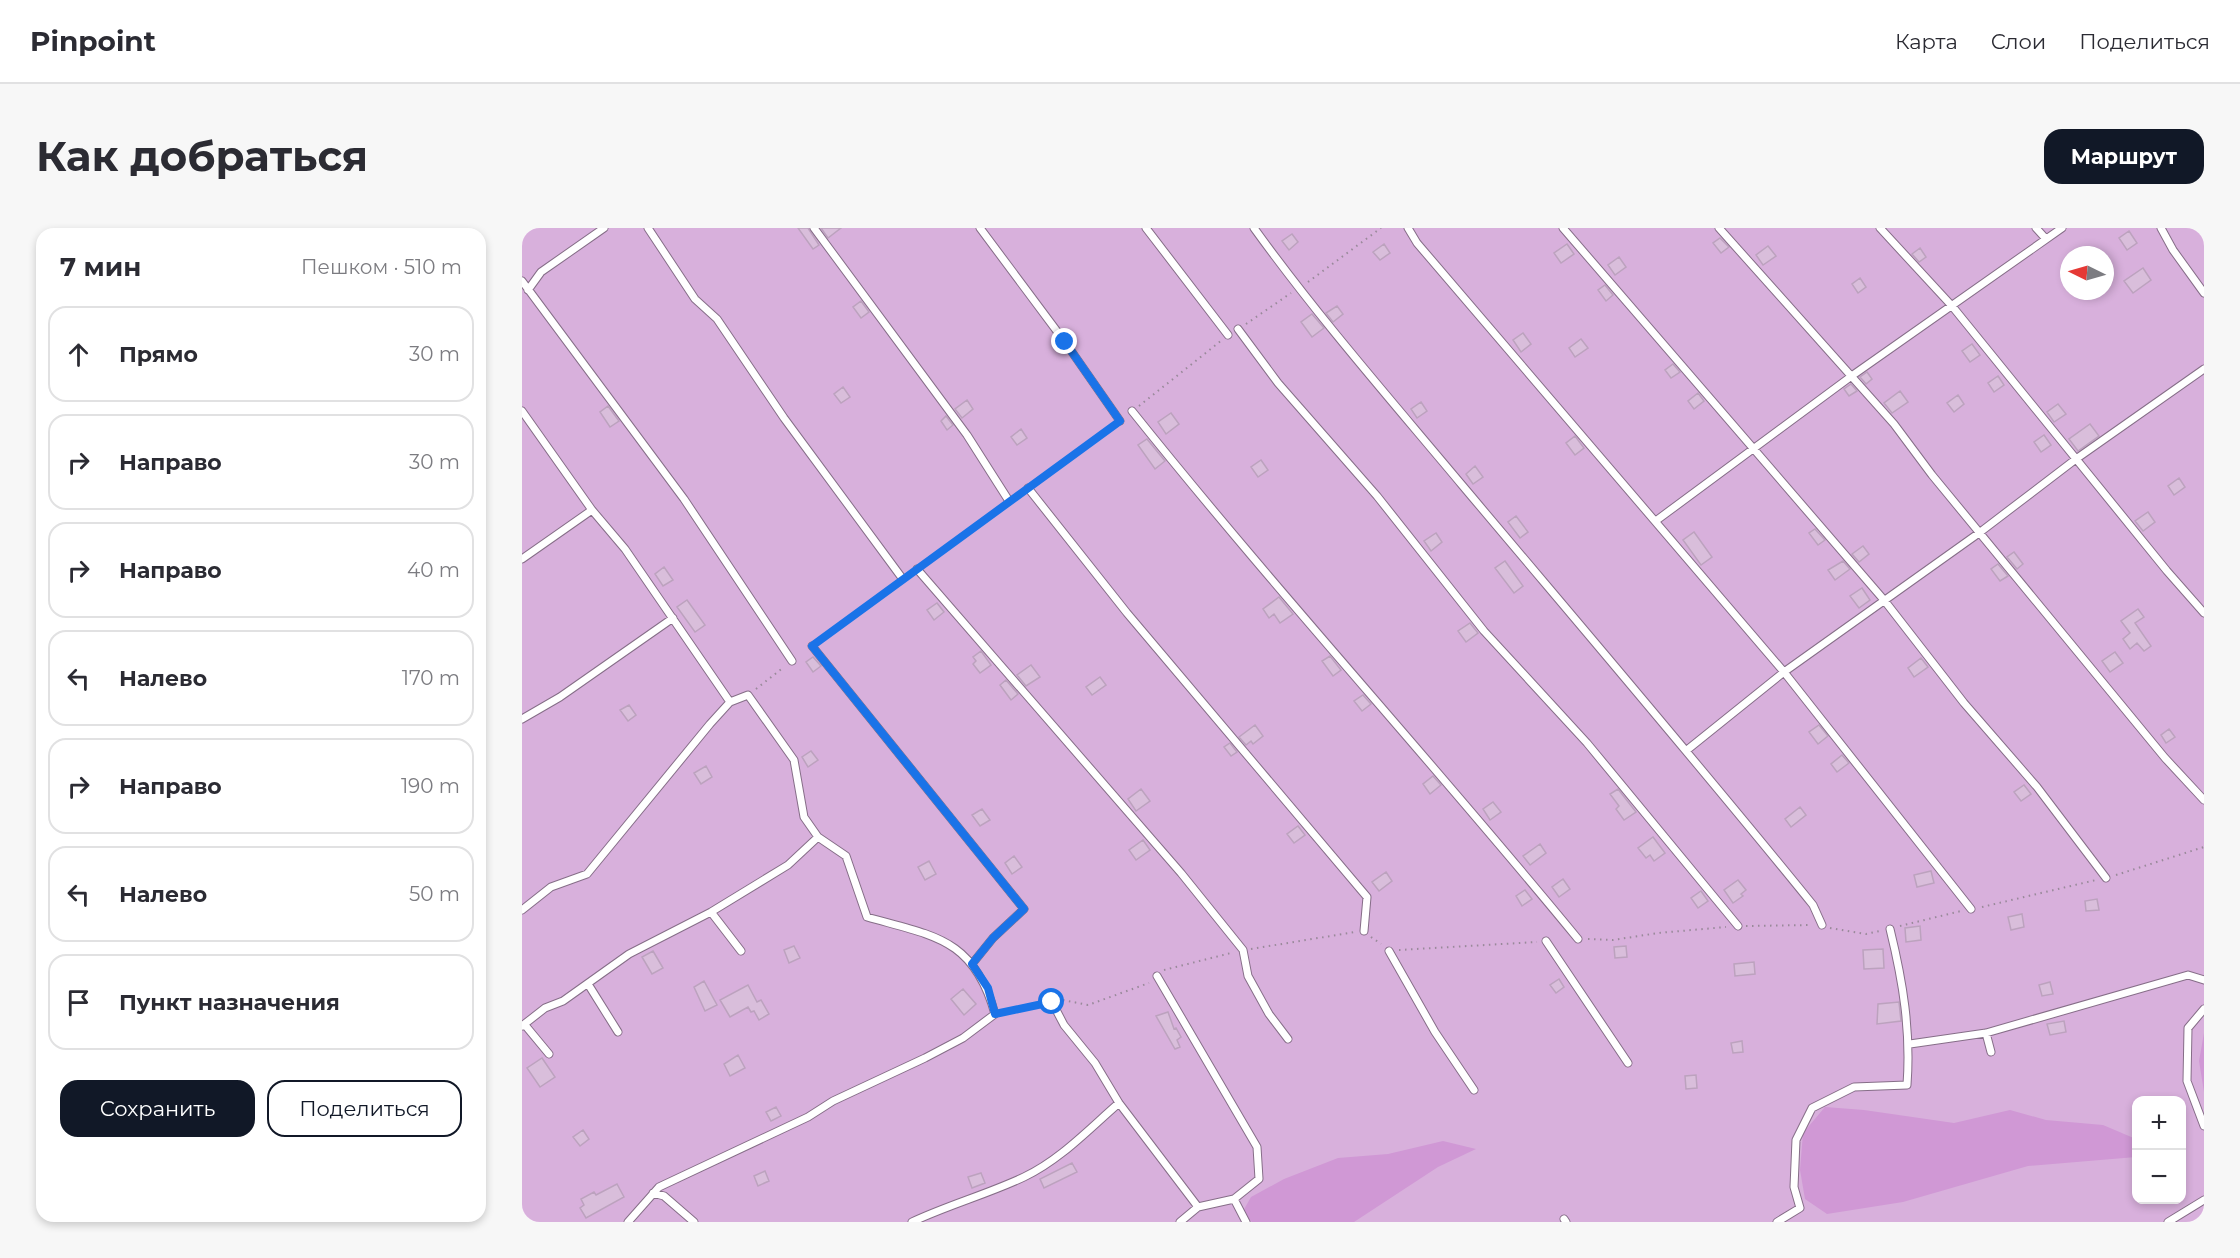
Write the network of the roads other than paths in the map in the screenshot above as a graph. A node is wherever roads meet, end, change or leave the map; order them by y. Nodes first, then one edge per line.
1 (604, 228) edge
2 (648, 228) edge
3 (814, 228) edge
4 (980, 228) edge
5 (1146, 228) edge
6 (1254, 228) edge
7 (1408, 228) edge
8 (1563, 228) edge
9 (1880, 228) edge
10 (2036, 228) edge
11 (2062, 228) edge
12 (2161, 228) edge
13 (1722, 229) edge
14 (2046, 239) junction
15 (522, 281) edge
16 (528, 290) junction
17 (2204, 293) edge
18 (1952, 306) junction
19 (1238, 329) road end
20 (1228, 335) road end
21 (2204, 369) edge
22 (1853, 375) junction
23 (522, 411) edge
24 (1132, 411) road end
25 (1120, 421) road end
26 (1754, 447) junction
27 (2076, 459) junction
28 (1028, 488) road end
29 (1009, 501) road end
30 (592, 510) junction
31 (1657, 520) junction
32 (1979, 533) junction
33 (522, 559) edge
34 (917, 569) road end
35 (902, 578) road end
36 (1884, 600) junction
37 (2204, 613) edge
38 (673, 618) junction
39 (812, 646) road end
40 (792, 661) road end
41 (1785, 672) junction
42 (730, 702) junction
43 (522, 719) edge
44 (1687, 750) junction
45 (2204, 800) edge
46 (818, 837) junction
47 (2106, 878) road end
48 (1971, 909) road end
49 (522, 910) edge
50 (711, 912) junction
51 (1822, 925) road end
52 (1738, 926) road end
53 (1890, 929) road end
54 (1364, 931) road end
55 (1578, 939) road end
56 (1546, 941) road end
57 (741, 951) dead end
58 (1389, 951) road end
59 (972, 964) junction
60 (1157, 976) road end
61 (2204, 980) edge
62 (588, 984) junction
63 (1052, 1002) road end
64 (2204, 1009) edge
65 (523, 1026) edge
66 (618, 1032) dead end
67 (1986, 1033) junction
68 (1288, 1039) dead end
69 (1910, 1044) junction
70 (1991, 1052) dead end
71 (549, 1054) dead end
72 (1628, 1063) dead end
73 (1474, 1090) dead end
74 (1119, 1103) junction
75 (2204, 1126) edge
76 (653, 1193) junction
77 (1234, 1200) junction
78 (2204, 1200) edge
79 (1198, 1207) junction
80 (628, 1222) edge
81 (694, 1222) edge
82 (912, 1222) edge
83 (1179, 1222) edge
84 (1246, 1222) edge
85 (1777, 1222) edge
86 (2168, 1222) edge

1 - 16 lane
2 - 35 lane
3 - 29 lane
4 - 25 lane
5 - 20 lane
6 - 44 lane
7 - 31 lane
8 - 26 lane
9 - 18 lane
10 - 14 lane
11 - 14 lane
12 - 17 lane
13 - 22 lane
14 - 18 lane
15 - 16 lane
16 - 40 lane
18 - 22 lane
18 - 27 lane
19 - 52 lane
21 - 27 lane
22 - 26 lane
22 - 32 lane
23 - 30 lane
24 - 55 lane
26 - 31 lane
26 - 36 lane
27 - 32 lane
27 - 37 lane
28 - 54 lane
30 - 33 lane
30 - 38 lane
31 - 41 lane
32 - 36 lane
32 - 45 lane
34 - 68 lane
36 - 41 lane
36 - 47 lane
38 - 42 lane
38 - 43 lane
39 - 59 lane
41 - 44 lane
41 - 48 lane
42 - 46 lane
42 - 49 lane
44 - 51 lane
46 - 50 lane
46 - 59 lane
50 - 57 lane
50 - 62 lane
53 - 69 lane
56 - 72 lane
58 - 73 lane
59 - 76 lane
60 - 77 lane
61 - 67 lane
62 - 65 lane
62 - 66 lane
63 - 74 lane
64 - 75 lane
65 - 71 lane
67 - 69 lane
67 - 70 lane
69 - 85 lane
74 - 79 lane
74 - 82 lane
76 - 80 lane
76 - 81 lane
77 - 79 lane
77 - 84 lane
78 - 86 lane
79 - 83 lane

